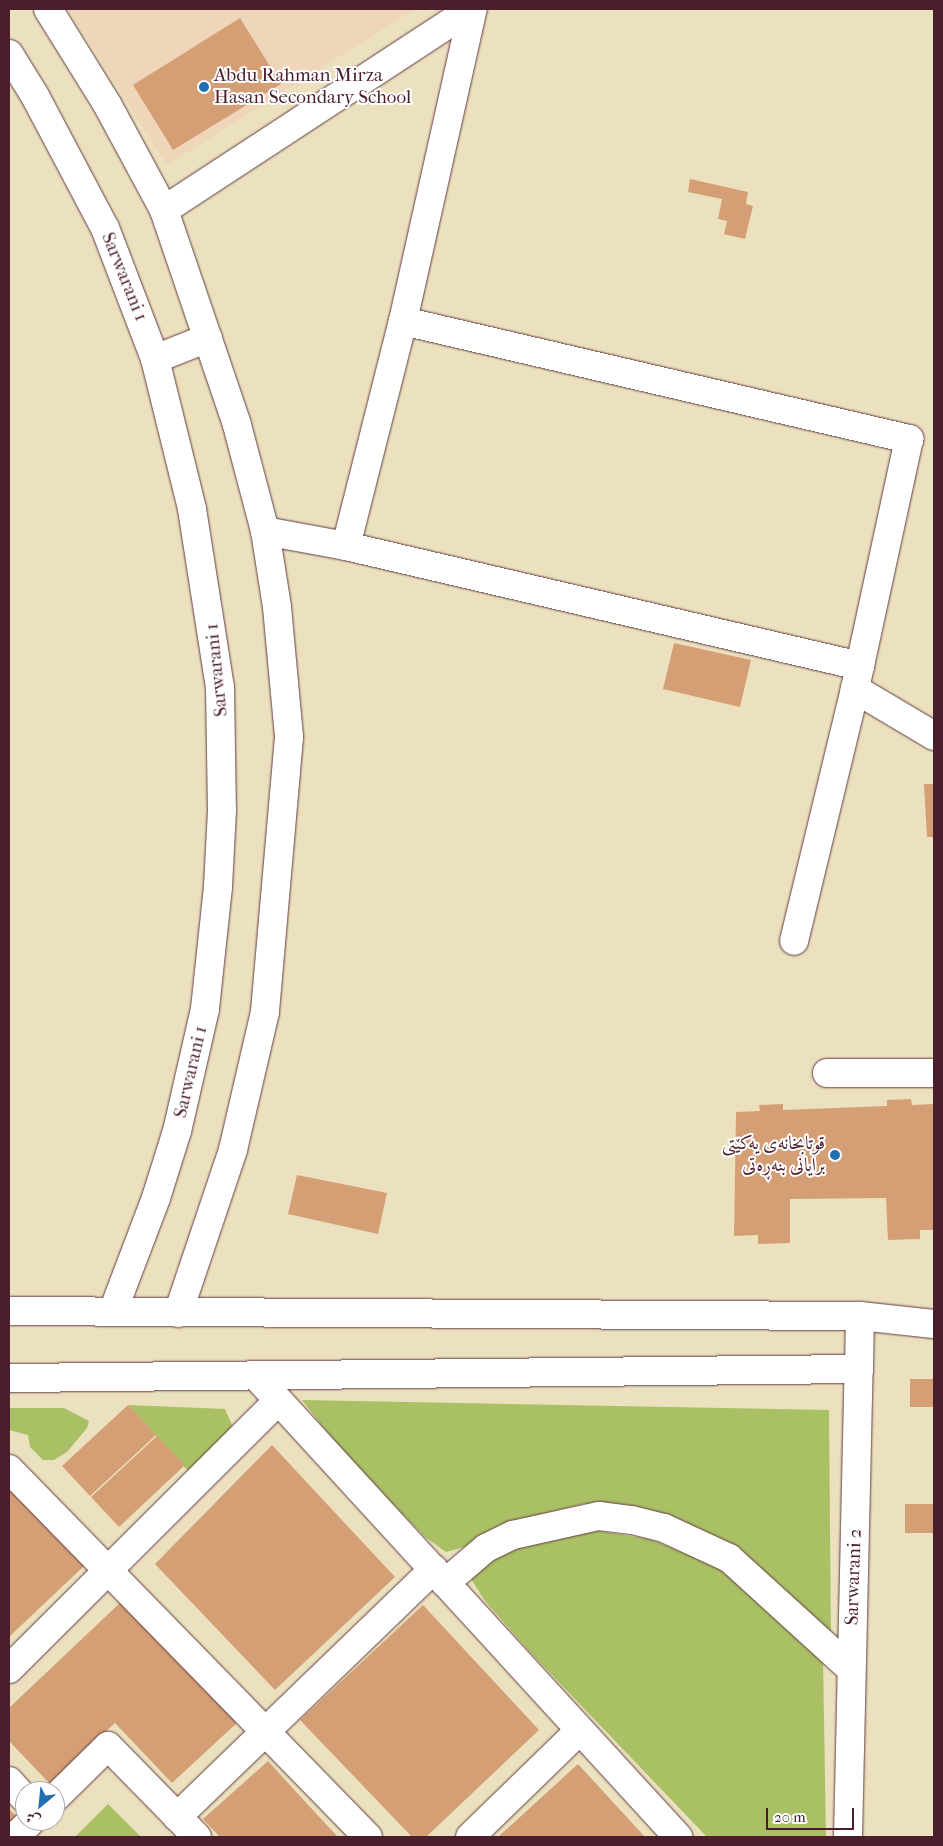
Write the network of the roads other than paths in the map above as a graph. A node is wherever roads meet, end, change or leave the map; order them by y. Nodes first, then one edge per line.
1 (48, 9) edge
2 (472, 9) edge
3 (9, 54) edge
4 (164, 210) junction
5 (402, 321) junction
6 (208, 338) junction
7 (155, 359) junction
8 (265, 531) junction
9 (346, 546) junction
10 (858, 678) junction
11 (934, 736) edge
12 (794, 941) dead end
13 (827, 1073) dead end
14 (934, 1073) edge
15 (9, 1311) edge
16 (112, 1311) junction
17 (178, 1313) junction
18 (860, 1316) junction
19 (934, 1324) edge
20 (859, 1369) junction
21 (9, 1378) edge
22 (257, 1378) junction
23 (278, 1401) junction
24 (9, 1469) edge
25 (107, 1570) junction
26 (440, 1576) junction
27 (9, 1669) edge
28 (851, 1669) junction
29 (579, 1731) junction
30 (265, 1732) junction
31 (65, 1788) edge
32 (177, 1816) junction
33 (198, 1837) edge
34 (368, 1837) edge
35 (470, 1837) edge
36 (678, 1837) edge
37 (848, 1837) edge

1 - 4 street
2 - 4 street
2 - 5 street
3 - 7 street, Sarwarani 1
4 - 6 street
5 - 9 street
5 - 10 street
6 - 7 street
6 - 8 street
7 - 16 street, Sarwarani 1
8 - 9 street
8 - 17 street
9 - 10 street
10 - 11 street
10 - 12 street
13 - 14 street
15 - 16 street
16 - 17 street
17 - 18 street
18 - 19 street
18 - 20 street, Sarwarani 2
20 - 22 street
20 - 28 street, Sarwarani 2
21 - 22 street
22 - 23 street
23 - 25 street
23 - 26 street
24 - 25 street
25 - 27 street
25 - 30 street
26 - 28 street
26 - 29 street
26 - 30 street
28 - 37 street, Sarwarani 2
29 - 35 street
29 - 36 street
30 - 32 street
30 - 34 street
31 - 32 street
32 - 33 street

